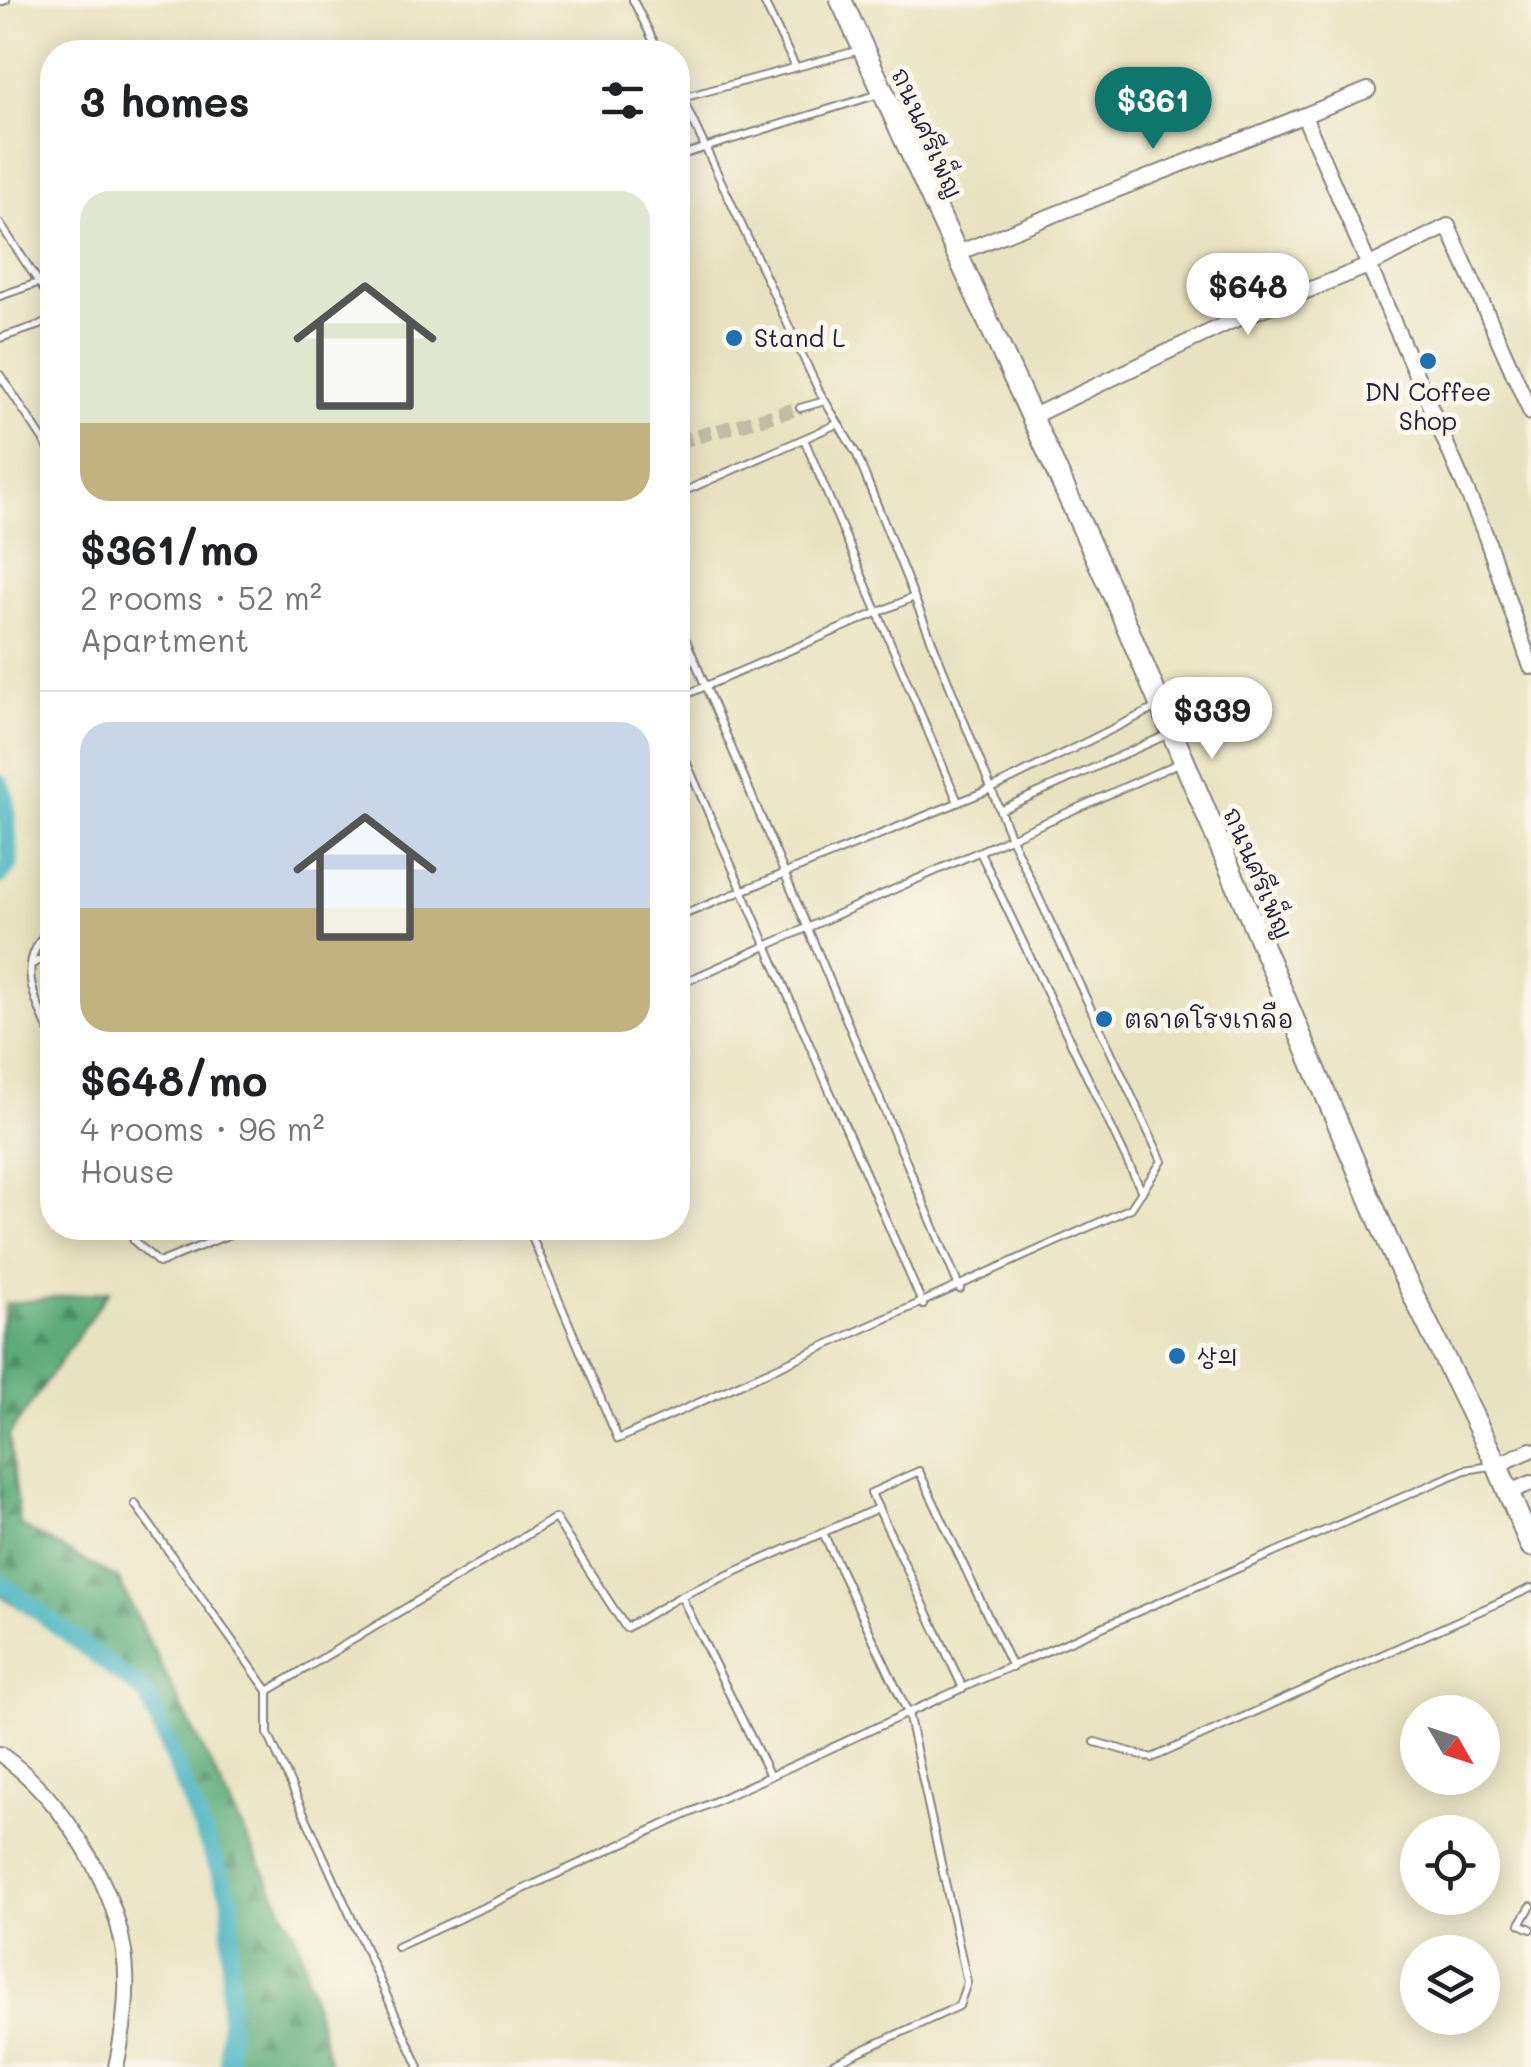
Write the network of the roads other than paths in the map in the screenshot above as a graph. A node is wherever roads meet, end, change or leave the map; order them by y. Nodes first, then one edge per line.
1 (633, 0) edge
2 (763, 0) edge
3 (841, 0) edge
4 (653, 40) edge
5 (863, 50) junction
6 (796, 66) junction
7 (1368, 90) dead end
8 (880, 94) junction
9 (690, 95) edge
10 (1304, 116) junction
11 (690, 118) edge
12 (706, 149) junction
13 (690, 153) edge
14 (0, 224) edge
15 (955, 254) junction
16 (1368, 266) junction
17 (39, 282) joint
18 (0, 296) edge
19 (40, 325) edge
20 (0, 338) edge
21 (0, 374) edge
22 (825, 401) junction
23 (800, 408) tunnel mouth
24 (1531, 413) edge
25 (1031, 416) junction
26 (837, 424) junction
27 (40, 435) edge
28 (804, 439) junction
29 (690, 489) edge
30 (914, 597) junction
31 (877, 613) junction
32 (690, 649) edge
33 (1531, 667) edge
34 (706, 686) junction
35 (690, 693) edge
36 (1160, 705) junction
37 (1172, 732) junction
38 (1184, 761) junction
39 (690, 772) edge
40 (992, 789) junction
41 (958, 802) junction
42 (1000, 810) junction
43 (1011, 838) junction
44 (980, 852) junction
45 (788, 872) junction
46 (740, 892) junction
47 (690, 912) edge
48 (809, 927) junction
49 (40, 939) edge
50 (763, 947) junction
51 (40, 960) edge
52 (32, 964) junction
53 (690, 980) edge
54 (40, 1011) edge
55 (1142, 1192) junction
56 (134, 1240) edge
57 (216, 1240) edge
58 (533, 1240) edge
59 (960, 1289) junction
60 (923, 1305) junction
61 (1531, 1450) edge
62 (1497, 1464) junction
63 (1531, 1482) edge
64 (1508, 1492) junction
65 (135, 1504) dead end
66 (878, 1508) junction
67 (824, 1533) junction
68 (1531, 1546) edge
69 (1531, 1588) edge
70 (682, 1596) junction
71 (1012, 1666) junction
72 (962, 1688) junction
73 (268, 1691) junction
74 (908, 1714) junction
75 (1095, 1742) dead end
76 (0, 1754) edge
77 (770, 1776) junction
78 (1531, 1906) edge
79 (1531, 1928) edge
80 (397, 1947) dead end
81 (116, 2067) edge
82 (419, 2067) edge
83 (826, 2067) edge

1 - 4 lane
2 - 6 lane
3 - 5 main road, ถนนศรีเพ็ญ
5 - 6 lane
5 - 8 main road, ถนนศรีเพ็ญ
6 - 9 lane
7 - 10 street
8 - 12 lane
8 - 15 main road, ถนนศรีเพ็ญ
10 - 15 street
10 - 16 street
11 - 12 lane
12 - 13 lane
12 - 22 lane
14 - 17 lane
15 - 25 main road, ถนนศรีเพ็ญ
16 - 24 street
16 - 25 street
16 - 33 street
17 - 18 lane
19 - 20 lane
21 - 27 lane
22 - 23 lane
22 - 26 lane
25 - 36 main road, ถนนศรีเพ็ญ
26 - 28 lane
26 - 30 lane
28 - 29 lane
28 - 31 lane
30 - 31 lane
30 - 40 lane
31 - 34 lane
31 - 41 lane
32 - 34 lane
34 - 35 lane
34 - 45 lane
36 - 37 main road, ถนนศรีเพ็ญ
36 - 40 lane
37 - 38 main road, ถนนศรีเพ็ญ
37 - 42 lane
38 - 43 lane
38 - 62 main road, ถนนศรีเพ็ญ
39 - 46 lane
40 - 41 lane
40 - 42 lane
41 - 45 lane
42 - 43 lane
43 - 44 lane
43 - 55 lane
44 - 48 lane
44 - 55 lane
45 - 46 lane
45 - 48 lane
46 - 47 lane
46 - 50 lane
48 - 50 lane
48 - 59 lane
49 - 52 lane
50 - 53 lane
50 - 60 lane
51 - 52 lane
52 - 54 lane
55 - 59 lane
56 - 57 lane
58 - 60 lane
59 - 60 lane
61 - 62 street
62 - 64 main road, ถนนศรีเพ็ญ
62 - 71 lane
63 - 64 street
64 - 68 main road, ถนนศรีเพ็ญ
65 - 73 lane
66 - 67 lane
66 - 71 lane
66 - 72 lane
67 - 70 lane
67 - 74 lane
69 - 75 lane
70 - 73 lane
70 - 77 lane
71 - 72 lane
72 - 74 lane
73 - 82 lane
74 - 77 lane
74 - 83 lane
76 - 81 street
77 - 80 lane
78 - 79 lane

